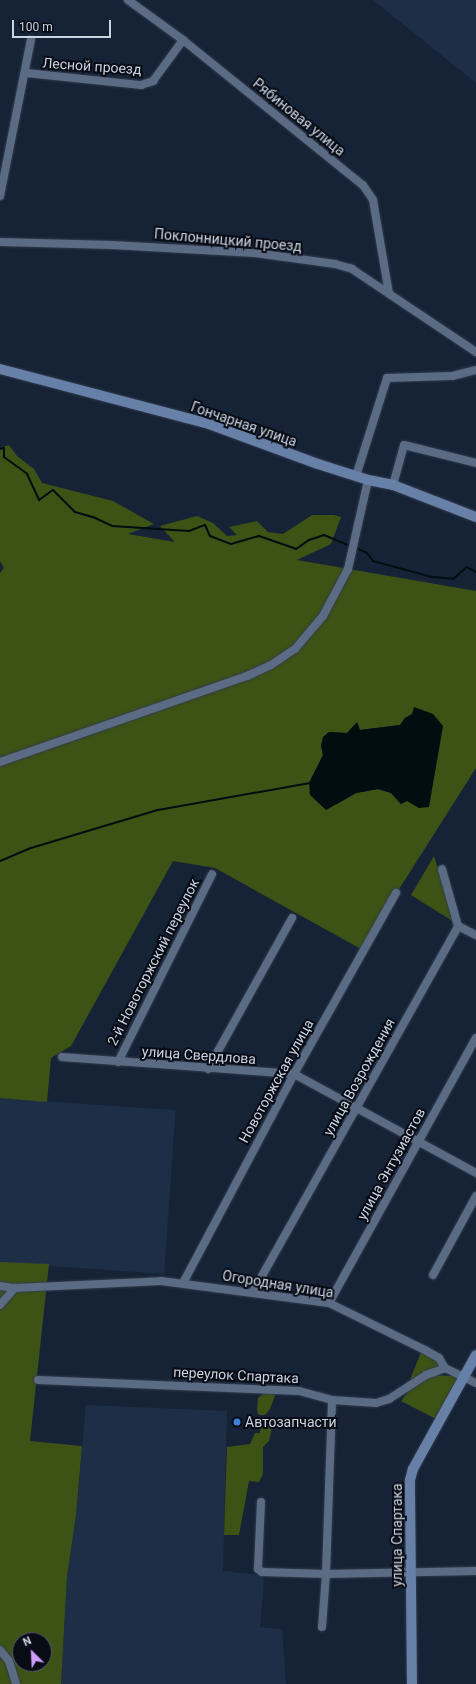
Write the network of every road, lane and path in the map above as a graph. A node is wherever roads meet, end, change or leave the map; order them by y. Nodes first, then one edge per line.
1 (128, 0) edge
2 (32, 40) dead end
3 (183, 40) junction
4 (26, 73) junction
5 (3, 164) edge
6 (0, 196) edge
7 (0, 242) edge
8 (389, 294) junction
9 (476, 352) edge
10 (0, 369) edge
11 (476, 370) edge
12 (476, 463) edge
13 (356, 476) junction
14 (368, 480) junction
15 (393, 485) junction
16 (476, 517) edge
17 (0, 762) edge
18 (442, 869) dead end
19 (212, 874) dead end
20 (396, 893) dead end
21 (292, 918) dead end
22 (458, 926) junction
23 (476, 935) edge
24 (476, 1038) edge
25 (62, 1057) dead end
26 (118, 1062) junction
27 (208, 1069) junction
28 (294, 1074) junction
29 (357, 1108) junction
30 (419, 1142) junction
31 (476, 1173) edge
32 (476, 1196) edge
33 (432, 1275) dead end
34 (183, 1283) junction
35 (0, 1286) edge
36 (15, 1288) junction
37 (253, 1292) junction
38 (329, 1303) junction
39 (0, 1305) edge
40 (476, 1355) edge
41 (445, 1368) junction
42 (464, 1376) junction
43 (38, 1380) dead end
44 (476, 1383) edge
45 (332, 1400) junction
46 (261, 1502) dead end
47 (476, 1571) edge
48 (326, 1574) junction
49 (410, 1574) junction
50 (322, 1627) dead end
51 (0, 1650) edge
52 (16, 1684) edge
53 (412, 1684) edge

1 - 3 street, Рябиновая улица
2 - 4 street
3 - 4 street, Лесной проезд
3 - 8 street, Рябиновая улица
4 - 5 street
5 - 6 street
7 - 8 street, Поклонницкий проезд
8 - 9 street, Поклонницкий проезд
10 - 13 street, Гончарная улица
11 - 13 street
12 - 15 street
13 - 14 street, Гончарная улица
14 - 15 street, Гончарная улица
14 - 17 street
15 - 16 street, Гончарная улица
18 - 22 street
19 - 26 street, 2-й Новоторжский переулок
20 - 28 street, Новоторжская улица
21 - 27 street
22 - 23 street
22 - 29 street, улица Возрождения
24 - 30 street, улица Энтузиастов
25 - 26 street, улица Свердлова
26 - 27 street, улица Свердлова
27 - 28 street, улица Свердлова
28 - 29 street, улица Свердлова
28 - 34 street, Новоторжская улица
29 - 30 street, улица Свердлова
29 - 37 street, улица Возрождения
30 - 31 street, улица Свердлова
30 - 38 street, улица Энтузиастов
32 - 33 street
34 - 36 street, Огородная улица
34 - 37 street, Огородная улица
35 - 36 street, Огородная улица
36 - 39 street
37 - 38 street, Огородная улица
38 - 41 street, Огородная улица
40 - 42 street, улица Спартака
41 - 42 street, Огородная улица
41 - 45 street, переулок Спартака
42 - 44 street, Огородная улица
42 - 49 street, улица Спартака
43 - 45 street, переулок Спартака
45 - 48 street
46 - 48 street
47 - 49 street
48 - 49 street
48 - 50 street
49 - 53 street, улица Спартака
51 - 52 street

